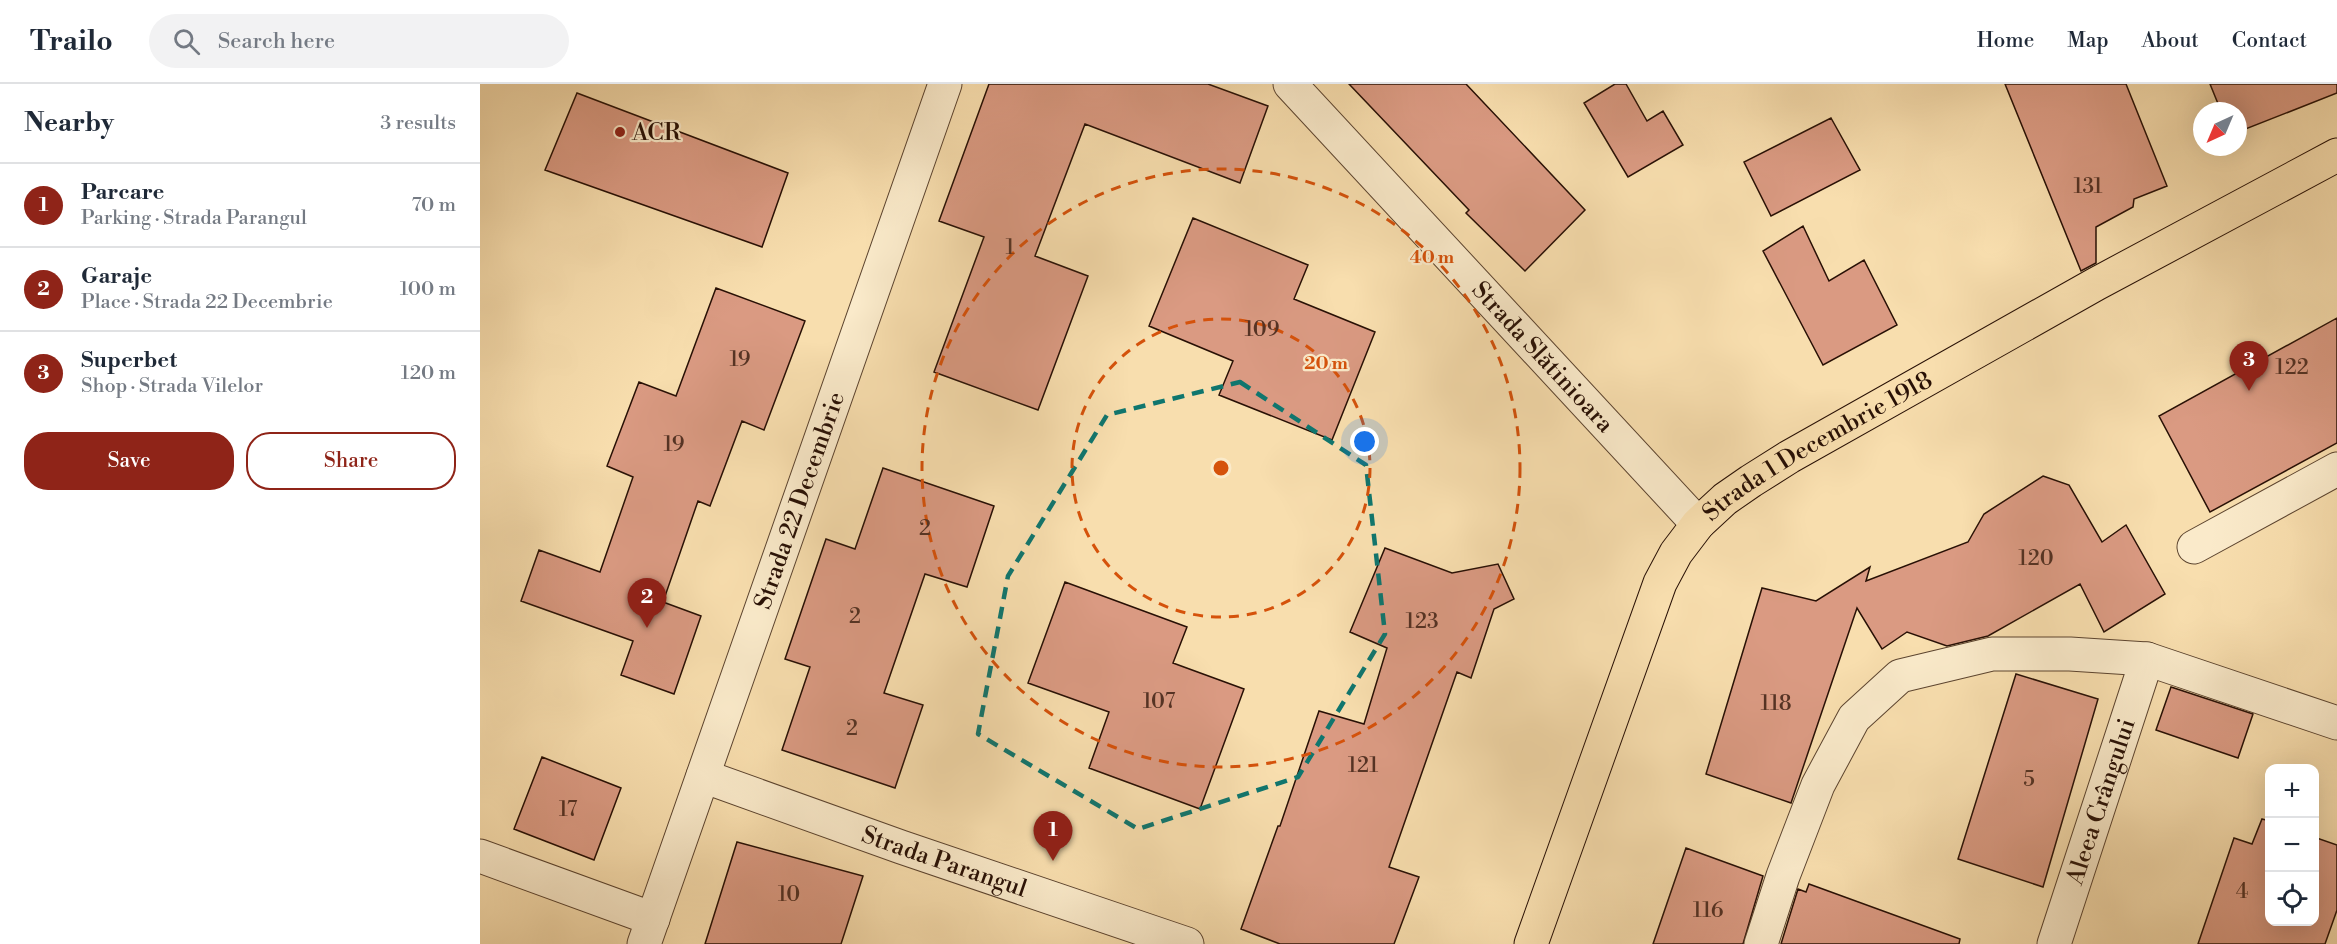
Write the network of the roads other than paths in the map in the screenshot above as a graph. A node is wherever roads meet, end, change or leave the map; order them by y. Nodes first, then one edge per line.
1 (945, 84) edge
2 (1290, 84) edge
3 (2337, 155) edge
4 (2337, 470) edge
5 (1698, 524) junction
6 (2194, 547) dead end
7 (2147, 659) junction
8 (2337, 723) edge
9 (704, 776) junction
10 (480, 856) edge
11 (649, 931) edge
12 (1186, 944) edge
13 (1531, 944) edge
14 (1761, 944) edge
15 (2054, 944) edge

1 - 9 street, Strada 22 Decembrie
2 - 5 street, Strada Slătinioara
3 - 5 main road, Strada 1 Decembrie 1918
4 - 6 street
5 - 13 main road, Strada 1 Decembrie 1918
7 - 8 street
7 - 14 street
7 - 15 street, Aleea Crângului
9 - 11 street, Strada 22 Decembrie
9 - 12 street, Strada Parangul
10 - 11 street, Strada 22 Decembrie

